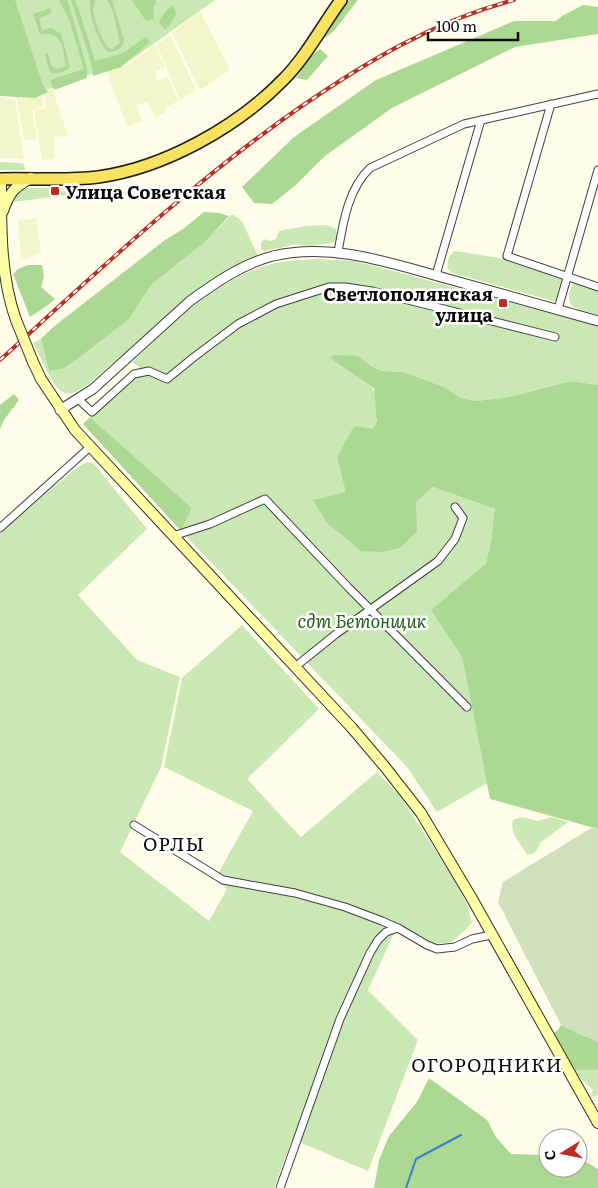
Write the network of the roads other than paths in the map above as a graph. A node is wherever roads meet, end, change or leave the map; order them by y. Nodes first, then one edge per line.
1 (341, 0) edge
2 (598, 94) edge
3 (551, 104) junction
4 (481, 120) junction
5 (598, 170) edge
6 (1, 178) edge
7 (31, 178) junction
8 (0, 220) edge
9 (338, 252) junction
10 (436, 275) junction
11 (568, 277) junction
12 (598, 287) edge
13 (558, 309) junction
14 (598, 321) edge
15 (555, 337) dead end
16 (78, 399) junction
17 (60, 410) junction
18 (90, 447) junction
19 (455, 507) dead end
20 (0, 528) edge
21 (173, 536) junction
22 (370, 609) junction
23 (295, 667) junction
24 (466, 708) dead end
25 (134, 825) dead end
26 (398, 928) junction
27 (491, 935) junction
28 (598, 1123) edge
29 (280, 1188) edge

1 - 7 main road
2 - 3 street
3 - 4 street
3 - 11 street
4 - 9 street
4 - 10 street
5 - 11 street
6 - 7 main road
6 - 8 main road
7 - 8 main road
8 - 17 main road, bridge
9 - 10 street
9 - 16 street
10 - 13 street
11 - 12 street
11 - 13 street
13 - 14 street
15 - 16 street
16 - 17 street
17 - 18 main road
18 - 20 street
18 - 21 main road
19 - 22 street
21 - 22 street
21 - 23 main road
22 - 23 street
22 - 24 street
23 - 27 main road
25 - 26 street
26 - 27 street
26 - 29 street
27 - 28 main road

